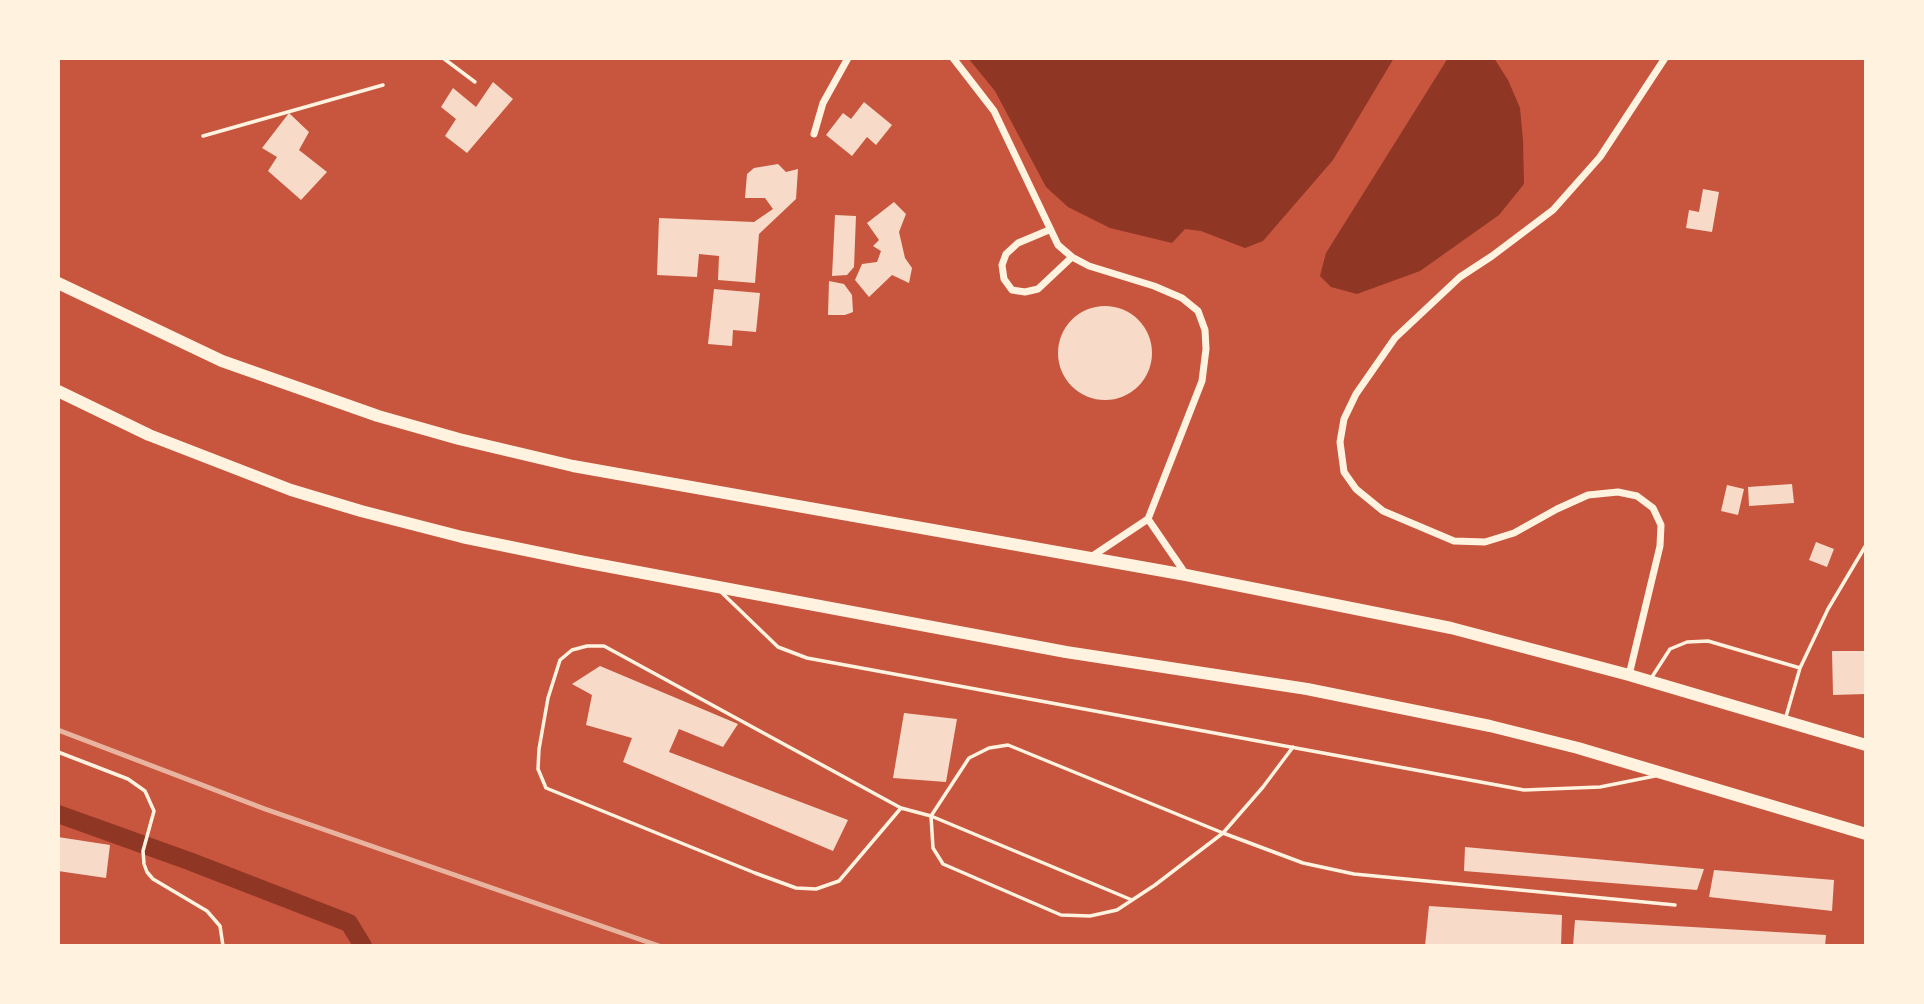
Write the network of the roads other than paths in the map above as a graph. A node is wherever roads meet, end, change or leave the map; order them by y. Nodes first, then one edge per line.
1 (443, 58) edge
2 (848, 58) edge
3 (953, 58) edge
4 (1665, 58) edge
5 (475, 82) dead end
6 (383, 85) dead end
7 (814, 134) dead end
8 (203, 136) dead end
9 (1049, 230) junction
10 (1072, 257) junction
11 (58, 283) edge
12 (58, 391) edge
13 (1148, 519) junction
14 (1866, 545) edge
15 (1088, 559) junction
16 (1186, 575) junction
17 (713, 585) junction
18 (1800, 668) junction
19 (1629, 675) junction
20 (1649, 681) junction
21 (1785, 721) junction
22 (1866, 745) edge
23 (1293, 747) junction
24 (58, 752) edge
25 (1666, 774) junction
26 (901, 807) junction
27 (931, 816) junction
28 (1223, 833) junction
29 (1866, 834) edge
30 (1132, 900) junction
31 (1675, 905) dead end
32 (223, 946) edge

1 - 5 lane
2 - 7 street
3 - 9 street
4 - 19 street
6 - 8 lane
9 - 10 street
9 - 10 street
10 - 13 street
11 - 15 highway
12 - 17 highway
13 - 15 street
13 - 16 street
14 - 18 lane
15 - 16 highway
16 - 19 highway
17 - 23 lane
17 - 25 highway
18 - 20 lane
18 - 21 lane
19 - 20 highway
20 - 21 highway
21 - 22 highway
23 - 25 lane
23 - 28 lane
24 - 32 lane
25 - 29 highway
26 - 26 lane
26 - 27 lane
27 - 28 lane
27 - 30 lane
27 - 30 lane
28 - 30 lane
28 - 31 lane

